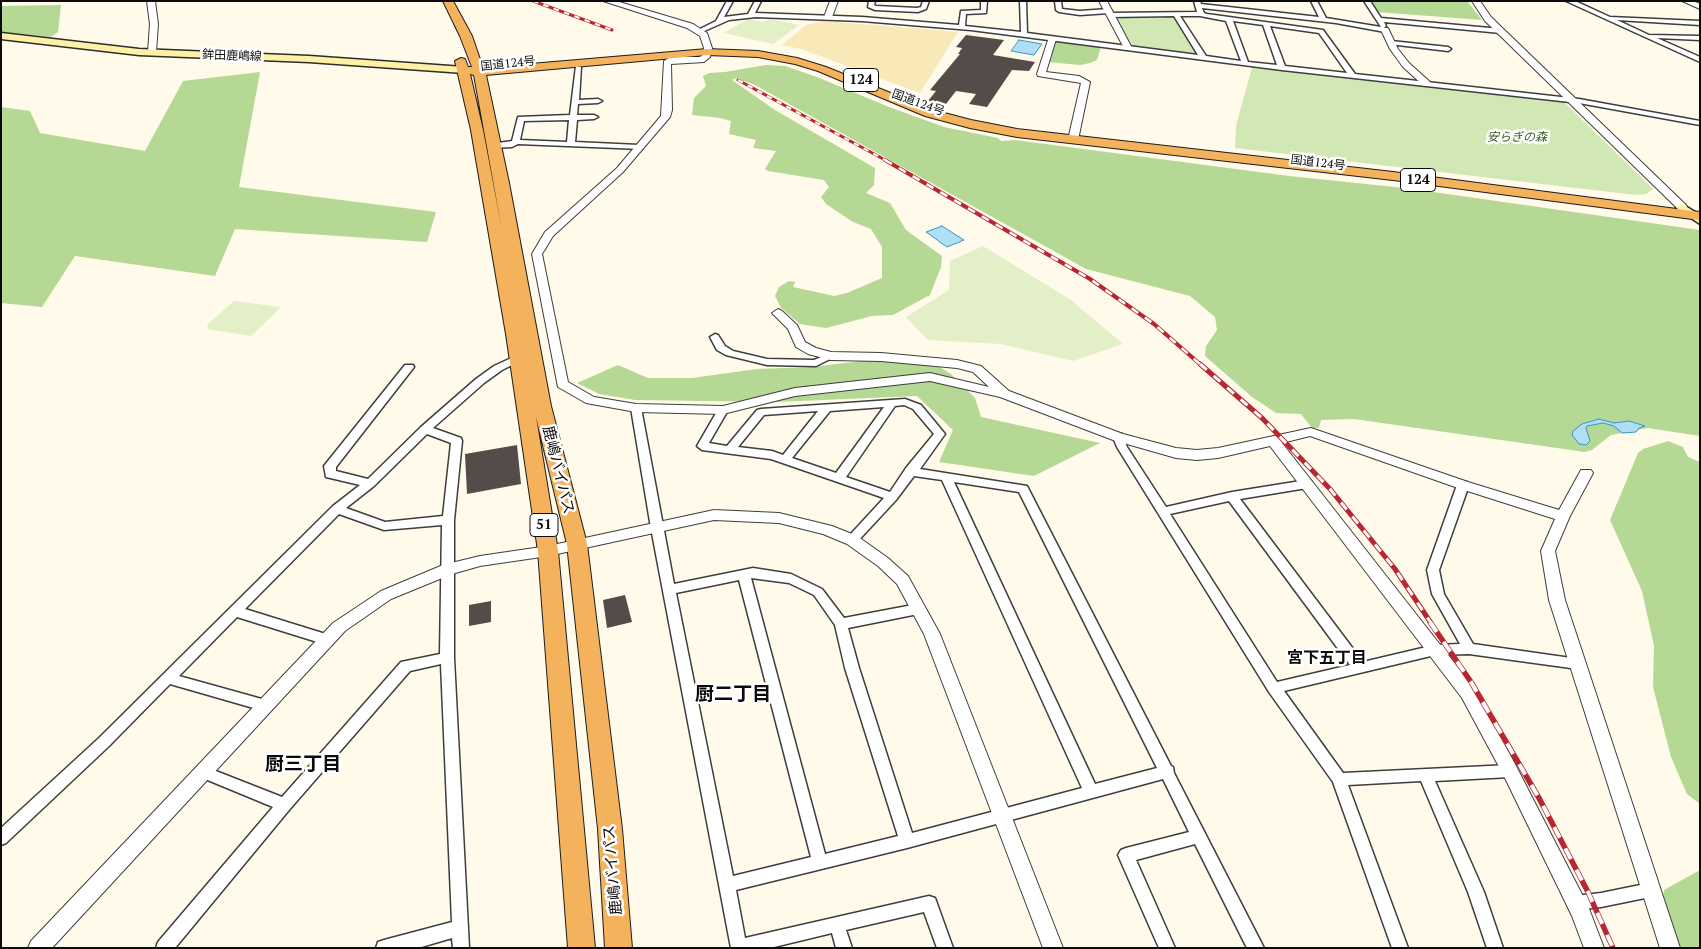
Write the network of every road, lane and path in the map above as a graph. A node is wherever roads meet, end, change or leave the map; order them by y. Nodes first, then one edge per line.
1 (151, 1) edge
2 (606, 1) edge
3 (730, 1) edge
4 (758, 1) edge
5 (834, 1) edge
6 (872, 1) edge
7 (926, 1) edge
8 (984, 1) edge
9 (1023, 1) edge
10 (1058, 1) edge
11 (1104, 1) edge
12 (1241, 1) edge
13 (1314, 1) edge
14 (1367, 1) edge
15 (1476, 1) edge
16 (1568, 1) edge
17 (1686, 1) edge
18 (443, 3) edge
19 (1197, 4) edge
20 (1700, 7) edge
21 (896, 9) junction
22 (1244, 11) junction
23 (1110, 13) junction
24 (1201, 14) junction
25 (751, 15) junction
26 (1176, 15) junction
27 (828, 17) junction
28 (1605, 18) junction
29 (1229, 19) junction
30 (1324, 20) junction
31 (1378, 20) junction
32 (720, 22) junction
33 (894, 22) junction
34 (1265, 23) junction
35 (1700, 23) edge
36 (962, 27) junction
37 (1385, 30) junction
38 (700, 31) junction
39 (1501, 31) junction
40 (451, 33) dead end
41 (1, 36) edge
42 (1024, 36) junction
43 (1644, 36) junction
44 (1700, 38) edge
45 (1052, 39) junction
46 (1391, 43) junction
47 (1128, 48) junction
48 (1448, 49) dead end
49 (458, 50) dead end
50 (707, 50) junction
51 (152, 52) junction
52 (1203, 57) junction
53 (1700, 60) edge
54 (1244, 63) junction
55 (578, 67) dead end
56 (1282, 68) junction
57 (473, 70) junction
58 (1352, 75) junction
59 (1426, 84) junction
60 (598, 100) dead end
61 (1571, 100) junction
62 (576, 102) junction
63 (574, 117) junction
64 (594, 117) dead end
65 (1700, 123) edge
66 (1074, 138) junction
67 (516, 142) junction
68 (571, 143) dead end
69 (494, 146) junction
70 (640, 147) junction
71 (1694, 214) edge
72 (778, 313) dead end
73 (715, 337) dead end
74 (831, 356) junction
75 (518, 358) junction
76 (409, 367) dead end
77 (1004, 394) junction
78 (892, 403) junction
79 (636, 408) junction
80 (826, 408) junction
81 (723, 410) junction
82 (426, 429) junction
83 (1118, 437) junction
84 (1274, 442) junction
85 (729, 450) junction
86 (785, 460) junction
87 (910, 471) junction
88 (1586, 473) dead end
89 (946, 476) junction
90 (839, 478) junction
91 (370, 483) junction
92 (1307, 484) junction
93 (1463, 485) junction
94 (1232, 496) junction
95 (892, 497) junction
96 (338, 509) junction
97 (1163, 512) junction
98 (1563, 516) junction
99 (448, 520) junction
100 (657, 528) junction
101 (852, 540) junction
102 (577, 544) junction
103 (548, 551) junction
104 (448, 569) junction
105 (744, 574) junction
106 (670, 588) junction
107 (918, 609) junction
108 (235, 612) junction
109 (841, 624) junction
110 (327, 640) junction
111 (1469, 649) junction
112 (1435, 650) junction
113 (447, 658) junction
114 (1578, 664) junction
115 (1360, 668) junction
116 (168, 678) junction
117 (1274, 688) junction
118 (264, 705) junction
119 (1510, 771) junction
120 (203, 772) junction
121 (1168, 772) junction
122 (1425, 775) junction
123 (1339, 779) junction
124 (1092, 792) junction
125 (284, 805) junction
126 (1002, 816) junction
127 (610, 829) junction
128 (1200, 836) junction
129 (1, 838) edge
130 (907, 841) junction
131 (820, 862) junction
132 (727, 885) junction
133 (1650, 890) junction
134 (1575, 903) junction
135 (837, 925) junction
136 (459, 927) junction
137 (38, 948) edge
138 (164, 948) edge
139 (384, 948) edge
140 (460, 948) edge
141 (582, 948) edge
142 (619, 948) edge
143 (627, 948) edge
144 (739, 948) edge
145 (844, 948) edge
146 (945, 948) edge
147 (1053, 948) edge
148 (1167, 948) edge
149 (1256, 948) edge
150 (1400, 948) edge
151 (1495, 948) edge
152 (1594, 948) edge
153 (1670, 948) edge

1 - 51 street
2 - 38 street
3 - 32 street
4 - 25 street
5 - 27 street
6 - 21 street
7 - 21 street
8 - 36 street
9 - 42 street
10 - 23 street
11 - 23 street
12 - 22 street
13 - 30 street
14 - 31 street
15 - 39 street
16 - 28 street
17 - 20 street
18 - 40 highway, 鹿嶋バイパス / 51
18 - 57 highway, 鹿嶋バイパス / 51
19 - 22 street
19 - 24 street
21 - 33 street
22 - 30 street
23 - 26 street
23 - 47 street
24 - 26 street
24 - 29 street
25 - 27 street
25 - 32 street
26 - 52 street
27 - 33 street
28 - 35 street
28 - 43 street
29 - 34 street
29 - 54 street
30 - 37 street
31 - 37 street
31 - 39 street
32 - 38 street
33 - 36 street
34 - 56 street
34 - 58 street
36 - 42 street
37 - 46 street
38 - 50 street
39 - 61 street
41 - 51 main road, 鉾田鹿嶋線
42 - 45 street
43 - 44 street
43 - 53 street
45 - 47 street
45 - 66 street
46 - 48 street
46 - 59 street
47 - 52 street
49 - 57 highway, 鹿嶋バイパス / 51
50 - 57 highway, 国道124号 / 124
50 - 66 highway, 国道124号 / 124
50 - 70 street
51 - 57 main road, 鉾田鹿嶋線
52 - 54 street
54 - 56 street
55 - 62 street
56 - 58 street
57 - 69 highway, 鹿嶋バイパス / 51
57 - 75 highway, 鹿嶋バイパス / 51
58 - 59 street
59 - 61 street
60 - 62 street
61 - 65 street
61 - 71 street
62 - 63 street
63 - 64 street
63 - 67 street
63 - 68 street
66 - 71 highway, 国道124号 / 124
67 - 69 street
67 - 70 street
69 - 102 highway, 鹿嶋バイパス / 51
70 - 79 street
72 - 74 street
73 - 74 street
74 - 77 street
75 - 82 street
75 - 103 highway, 鹿嶋バイパス / 51
76 - 91 street
77 - 81 street
77 - 83 street
78 - 80 street
78 - 87 street
78 - 90 street
79 - 81 street
79 - 100 street
80 - 85 street
80 - 86 street
81 - 85 street
82 - 91 street
82 - 99 street
83 - 84 street
83 - 97 street
84 - 92 street
84 - 93 street
85 - 86 street
86 - 90 street
87 - 89 street
87 - 95 street
88 - 98 street
89 - 121 street
89 - 124 street
90 - 95 street
91 - 96 street
92 - 94 street
92 - 112 street
93 - 98 street
93 - 111 street
94 - 97 street
94 - 115 street
95 - 101 street
96 - 99 street
96 - 108 street
97 - 117 street
98 - 114 street
99 - 104 street
100 - 101 street
100 - 102 street
100 - 106 street
101 - 107 street
102 - 103 street
102 - 127 highway, 鹿嶋バイパス / 51
103 - 104 street
103 - 141 highway, 鹿嶋バイパス / 51
104 - 110 street
104 - 113 street
105 - 106 street
105 - 109 street
105 - 131 street
106 - 132 street
107 - 109 street
107 - 126 street
108 - 110 street
108 - 116 street
109 - 130 street
110 - 118 street
111 - 112 street
111 - 114 street
112 - 115 street
112 - 119 street
113 - 125 street
113 - 136 street
114 - 133 street
115 - 117 street
116 - 118 street
116 - 129 street
117 - 123 street
118 - 120 street
119 - 122 street
119 - 134 street
120 - 125 street
120 - 137 street
121 - 124 street
121 - 128 street
122 - 123 street
122 - 151 street
123 - 150 street
124 - 126 street
125 - 138 street
126 - 130 street
126 - 147 street
127 - 142 highway, 鹿嶋バイパス / 51
127 - 143 highway, 51
128 - 148 street
128 - 149 street
130 - 131 street
131 - 132 street
132 - 144 street
133 - 134 street
133 - 153 street
134 - 152 street
135 - 144 street
135 - 145 street
135 - 146 street
136 - 139 street
136 - 140 street

